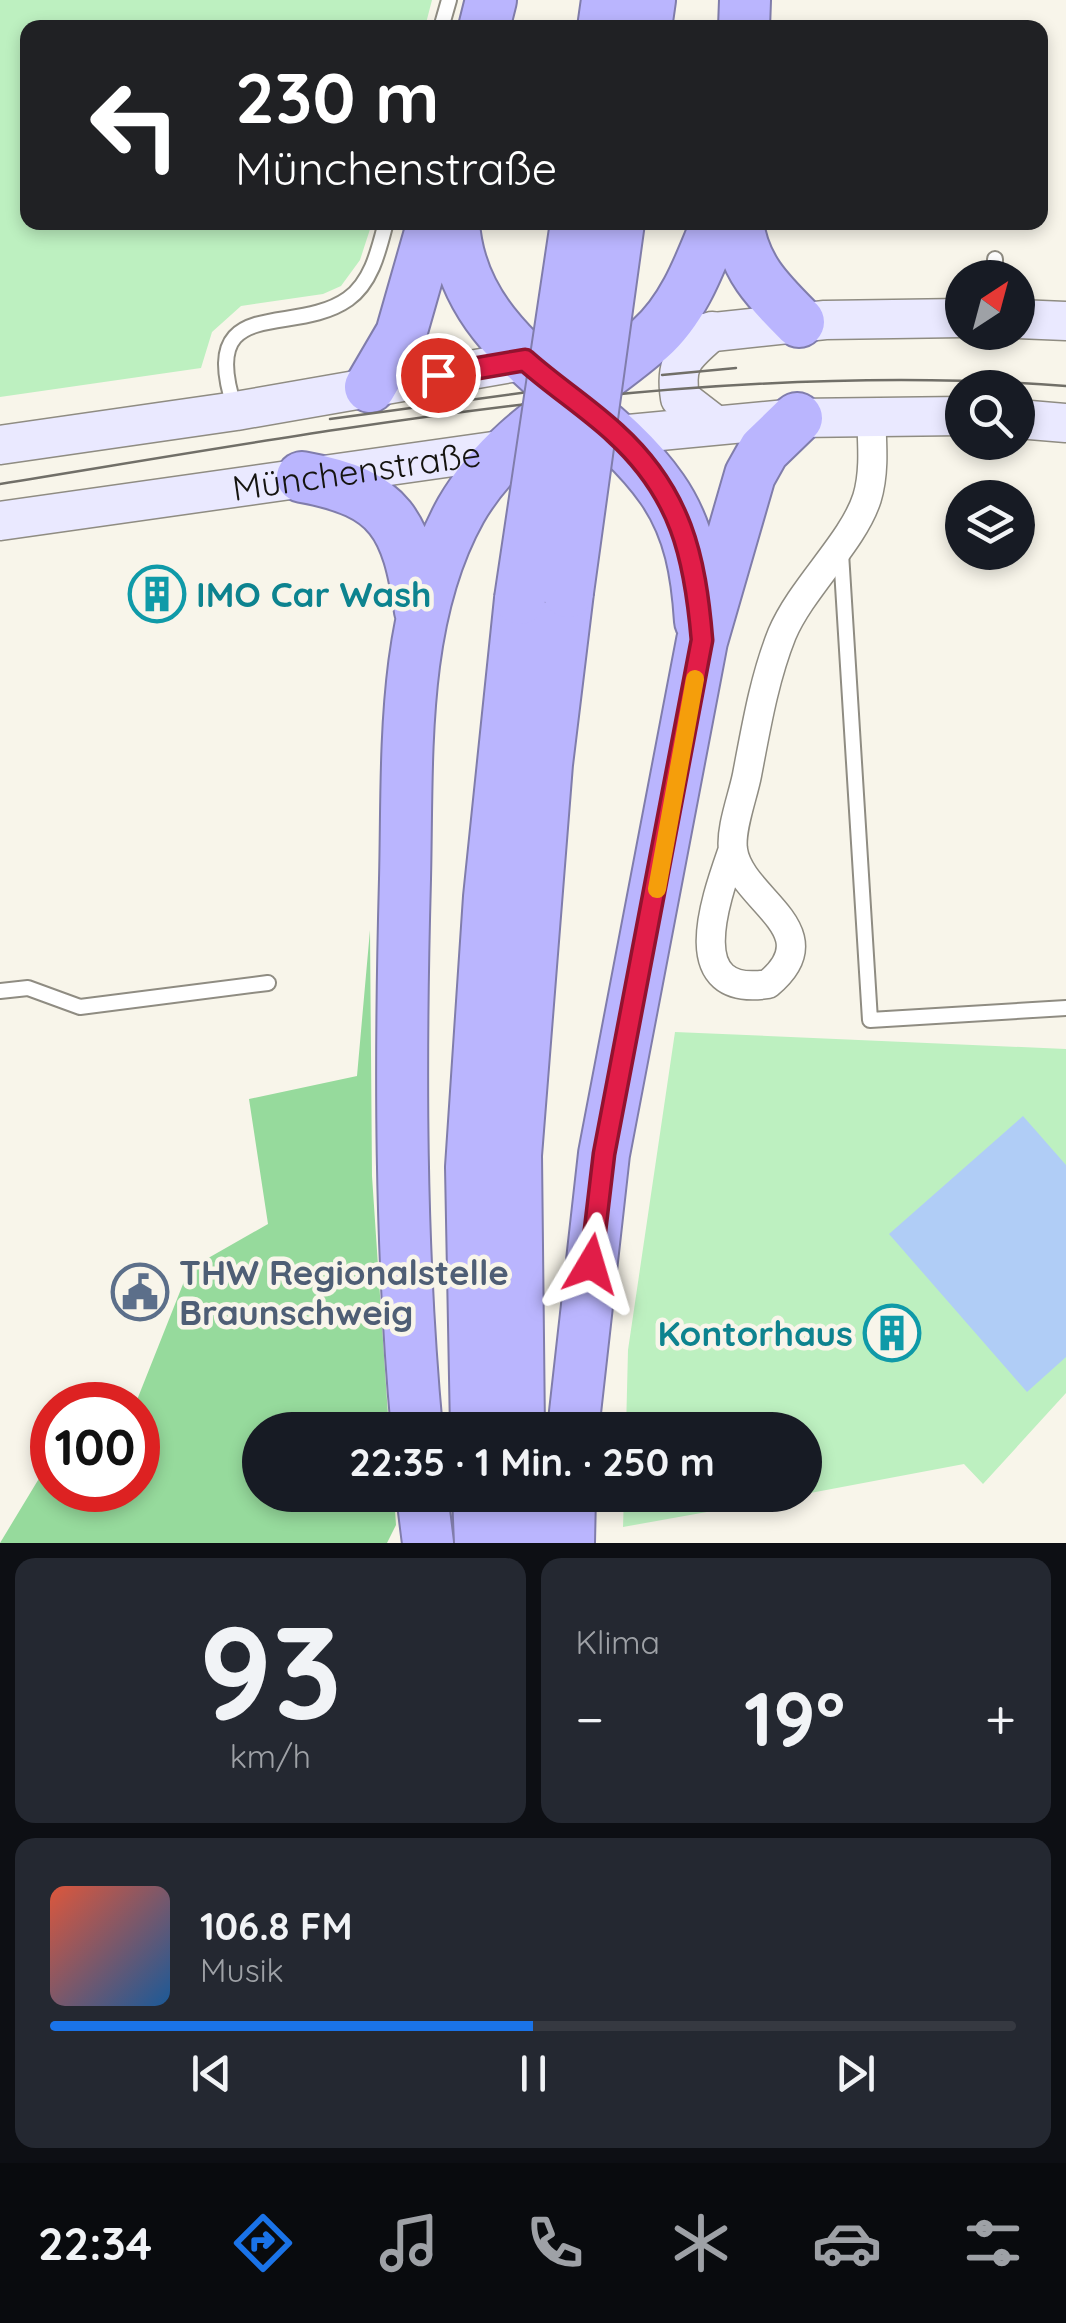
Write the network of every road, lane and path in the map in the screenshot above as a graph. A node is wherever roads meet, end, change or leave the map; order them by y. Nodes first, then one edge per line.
1 (384, 230) edge
2 (431, 230) edge
3 (454, 230) edge
4 (575, 230) edge
5 (617, 230) edge
6 (713, 230) edge
7 (739, 230) edge
8 (945, 318) edge
9 (1035, 320) edge
10 (1066, 321) edge
11 (799, 322) junction
12 (712, 331) junction
13 (651, 338) junction
14 (525, 360) junction
15 (370, 387) junction
16 (568, 398) junction
17 (236, 411) junction
18 (871, 414) junction
19 (945, 416) edge
20 (797, 418) junction
21 (1035, 420) edge
22 (1066, 423) edge
23 (715, 425) junction
24 (616, 434) junction
25 (0, 445) edge
26 (508, 449) junction
27 (302, 476) junction
28 (0, 520) edge
29 (840, 542) junction
30 (544, 596) junction
31 (421, 616) junction
32 (702, 640) junction
33 (733, 850) dead end
34 (268, 982) dead end
35 (0, 991) edge
36 (1066, 1008) edge
37 (415, 1412) edge
38 (476, 1412) edge
39 (520, 1412) edge
40 (575, 1412) edge
41 (424, 1512) edge
42 (479, 1512) edge
43 (523, 1512) edge
44 (570, 1512) edge
45 (428, 1543) edge
46 (480, 1543) edge
47 (524, 1543) edge
48 (569, 1543) edge

1 - 17 lane
2 - 15 highway
3 - 14 highway
4 - 30 highway, bridge
5 - 30 highway, bridge
6 - 13 highway
7 - 11 highway
8 - 11 main road
9 - 10 main road
11 - 12 main road
12 - 13 main road
12 - 23 main road
13 - 14 main road
13 - 16 highway
14 - 15 main road
14 - 16 highway
15 - 17 main road
16 - 24 highway
16 - 26 highway
17 - 25 main road
18 - 19 main road, Münchenstraße
18 - 20 main road, Münchenstraße
18 - 29 street
20 - 23 main road, Münchenstraße
20 - 32 highway
21 - 22 main road
23 - 24 main road, Münchenstraße
24 - 26 main road, Münchenstraße
24 - 32 highway
26 - 27 main road, Münchenstraße
26 - 31 highway
27 - 28 main road, Münchenstraße
27 - 31 highway
29 - 33 street
29 - 36 lane
30 - 38 highway
30 - 39 highway
31 - 37 highway
32 - 40 highway
34 - 35 lane
41 - 45 highway
42 - 46 highway
43 - 47 highway
44 - 48 highway

